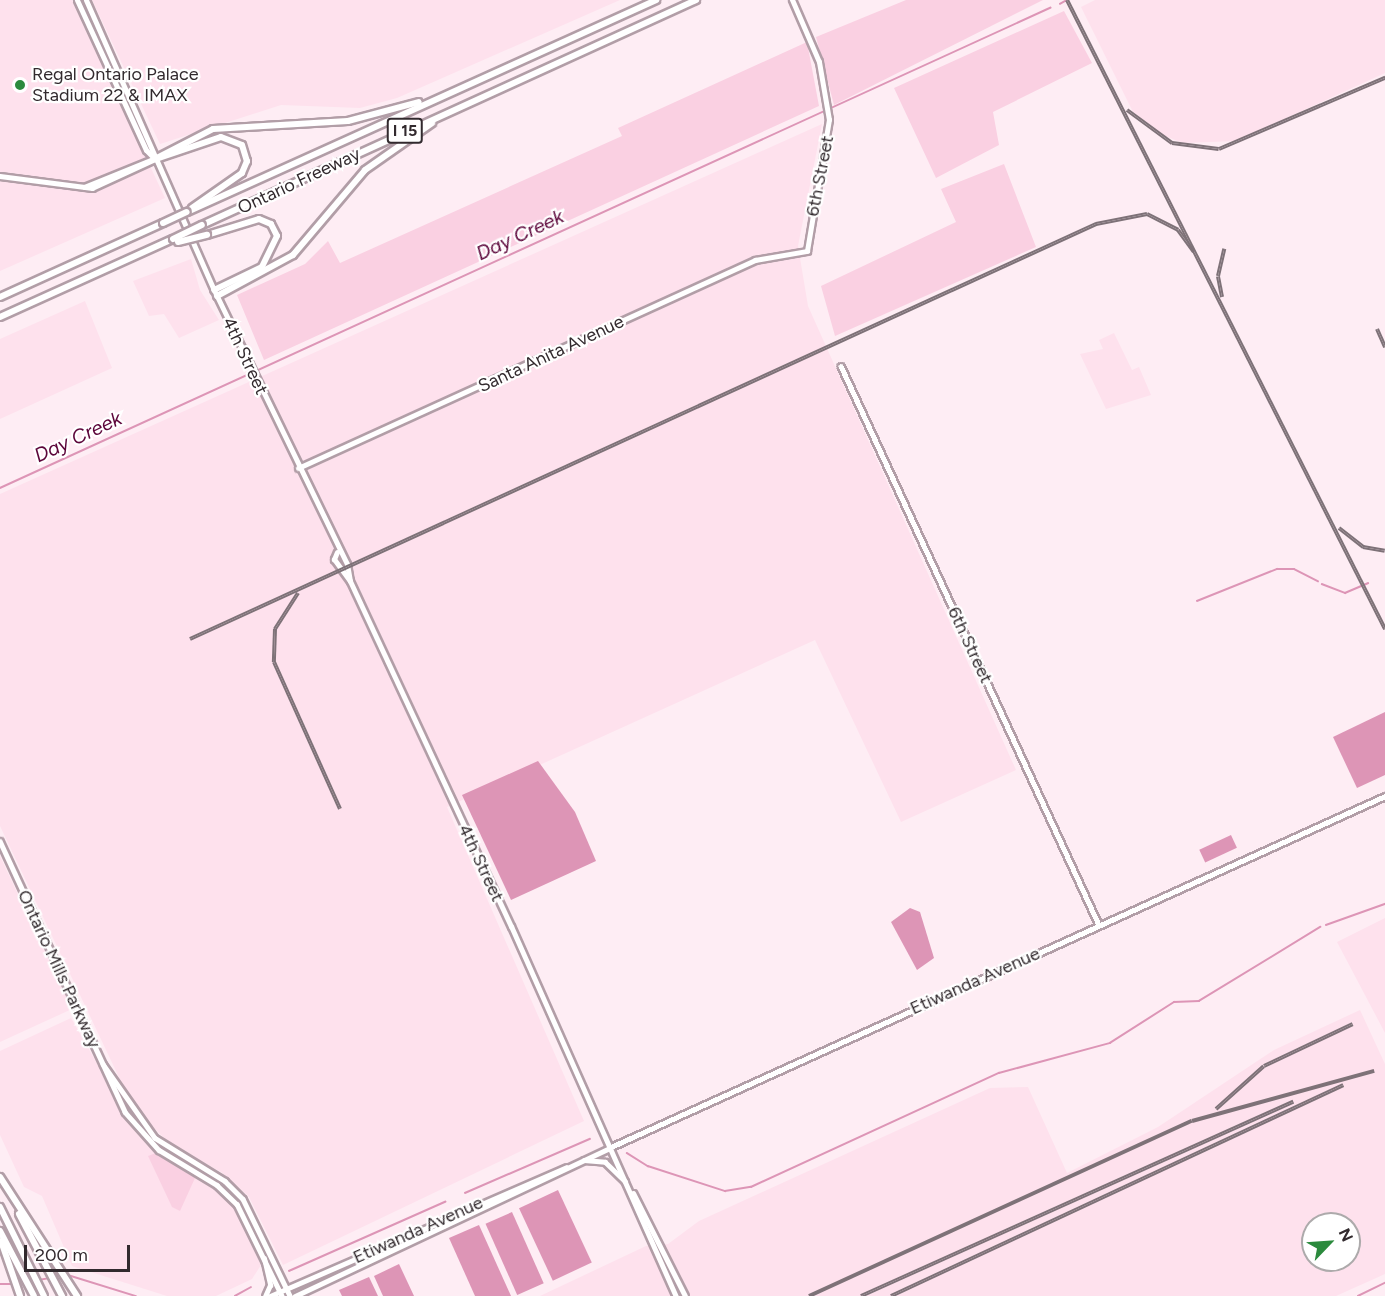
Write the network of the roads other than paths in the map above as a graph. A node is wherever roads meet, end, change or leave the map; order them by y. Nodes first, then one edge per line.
1 (78, 0) edge
2 (86, 0) edge
3 (656, 0) edge
4 (696, 0) edge
5 (792, 0) edge
6 (443, 95) junction
7 (450, 111) junction
8 (155, 159) junction
9 (0, 176) edge
10 (195, 207) junction
11 (175, 241) junction
12 (807, 251) joint
13 (0, 292) edge
14 (12, 292) junction
15 (216, 293) junction
16 (0, 297) edge
17 (2, 316) edge
18 (841, 366) dead end
19 (298, 468) junction
20 (1385, 796) edge
21 (0, 841) edge
22 (1099, 925) junction
23 (103, 1064) junction
24 (611, 1147) junction
25 (582, 1160) junction
26 (566, 1167) junction
27 (0, 1178) edge
28 (628, 1184) junction
29 (632, 1192) junction
30 (0, 1207) edge
31 (248, 1221) junction
32 (0, 1231) edge
33 (0, 1238) edge
34 (266, 1244) junction
35 (264, 1258) junction
36 (287, 1289) junction
37 (310, 1289) junction
38 (281, 1294) edge
39 (20, 1296) edge
40 (34, 1296) edge
41 (44, 1296) edge
42 (64, 1296) edge
43 (77, 1296) edge
44 (265, 1296) edge
45 (270, 1296) edge
46 (292, 1296) edge
47 (305, 1296) edge
48 (676, 1296) edge
49 (685, 1296) edge

1 - 8 main road, 4th Street
2 - 8 main road, 4th Street
3 - 6 highway, Ontario Freeway / I 15
4 - 7 highway, Ontario Freeway / I 15
5 - 12 main road, 6th Street
6 - 8 highway
6 - 10 highway, Ontario Freeway / I 15
7 - 11 highway, Ontario Freeway / I 15, bridge
7 - 15 highway
8 - 9 main road
8 - 10 highway
8 - 15 main road, 4th Street
10 - 14 highway, Ontario Freeway / I 15, bridge
11 - 15 highway, bridge
11 - 17 highway, Ontario Freeway / I 15
12 - 19 main road, Santa Anita Avenue
13 - 14 highway
14 - 16 highway, Ontario Freeway / I 15
15 - 19 main road, 4th Street
18 - 22 main road, 6th Street
19 - 24 main road, 4th Street
20 - 22 main road, Etiwanda Avenue
21 - 23 main road, Ontario Mills Parkway
22 - 24 main road, Etiwanda Avenue
23 - 31 main road, Ontario Mills Parkway
23 - 34 main road, Ontario Mills Parkway
24 - 25 main road, Etiwanda Avenue
24 - 28 main road, 4th Street
25 - 26 main road, Etiwanda Avenue
25 - 28 main road
26 - 36 main road, Etiwanda Avenue
26 - 37 main road, Etiwanda Avenue
27 - 42 highway
27 - 43 highway
28 - 29 main road, 4th Street
29 - 48 main road
29 - 49 main road
30 - 41 highway
31 - 34 main road
31 - 35 main road, Ontario Mills Parkway
32 - 40 highway
33 - 39 highway
34 - 36 main road, Ontario Mills Parkway
35 - 38 main road, Ontario Mills Parkway
35 - 44 main road
36 - 38 main road, Etiwanda Avenue
36 - 46 main road, Ontario Mills Parkway
37 - 46 main road, Etiwanda Avenue
37 - 47 main road
38 - 45 main road, Etiwanda Avenue

